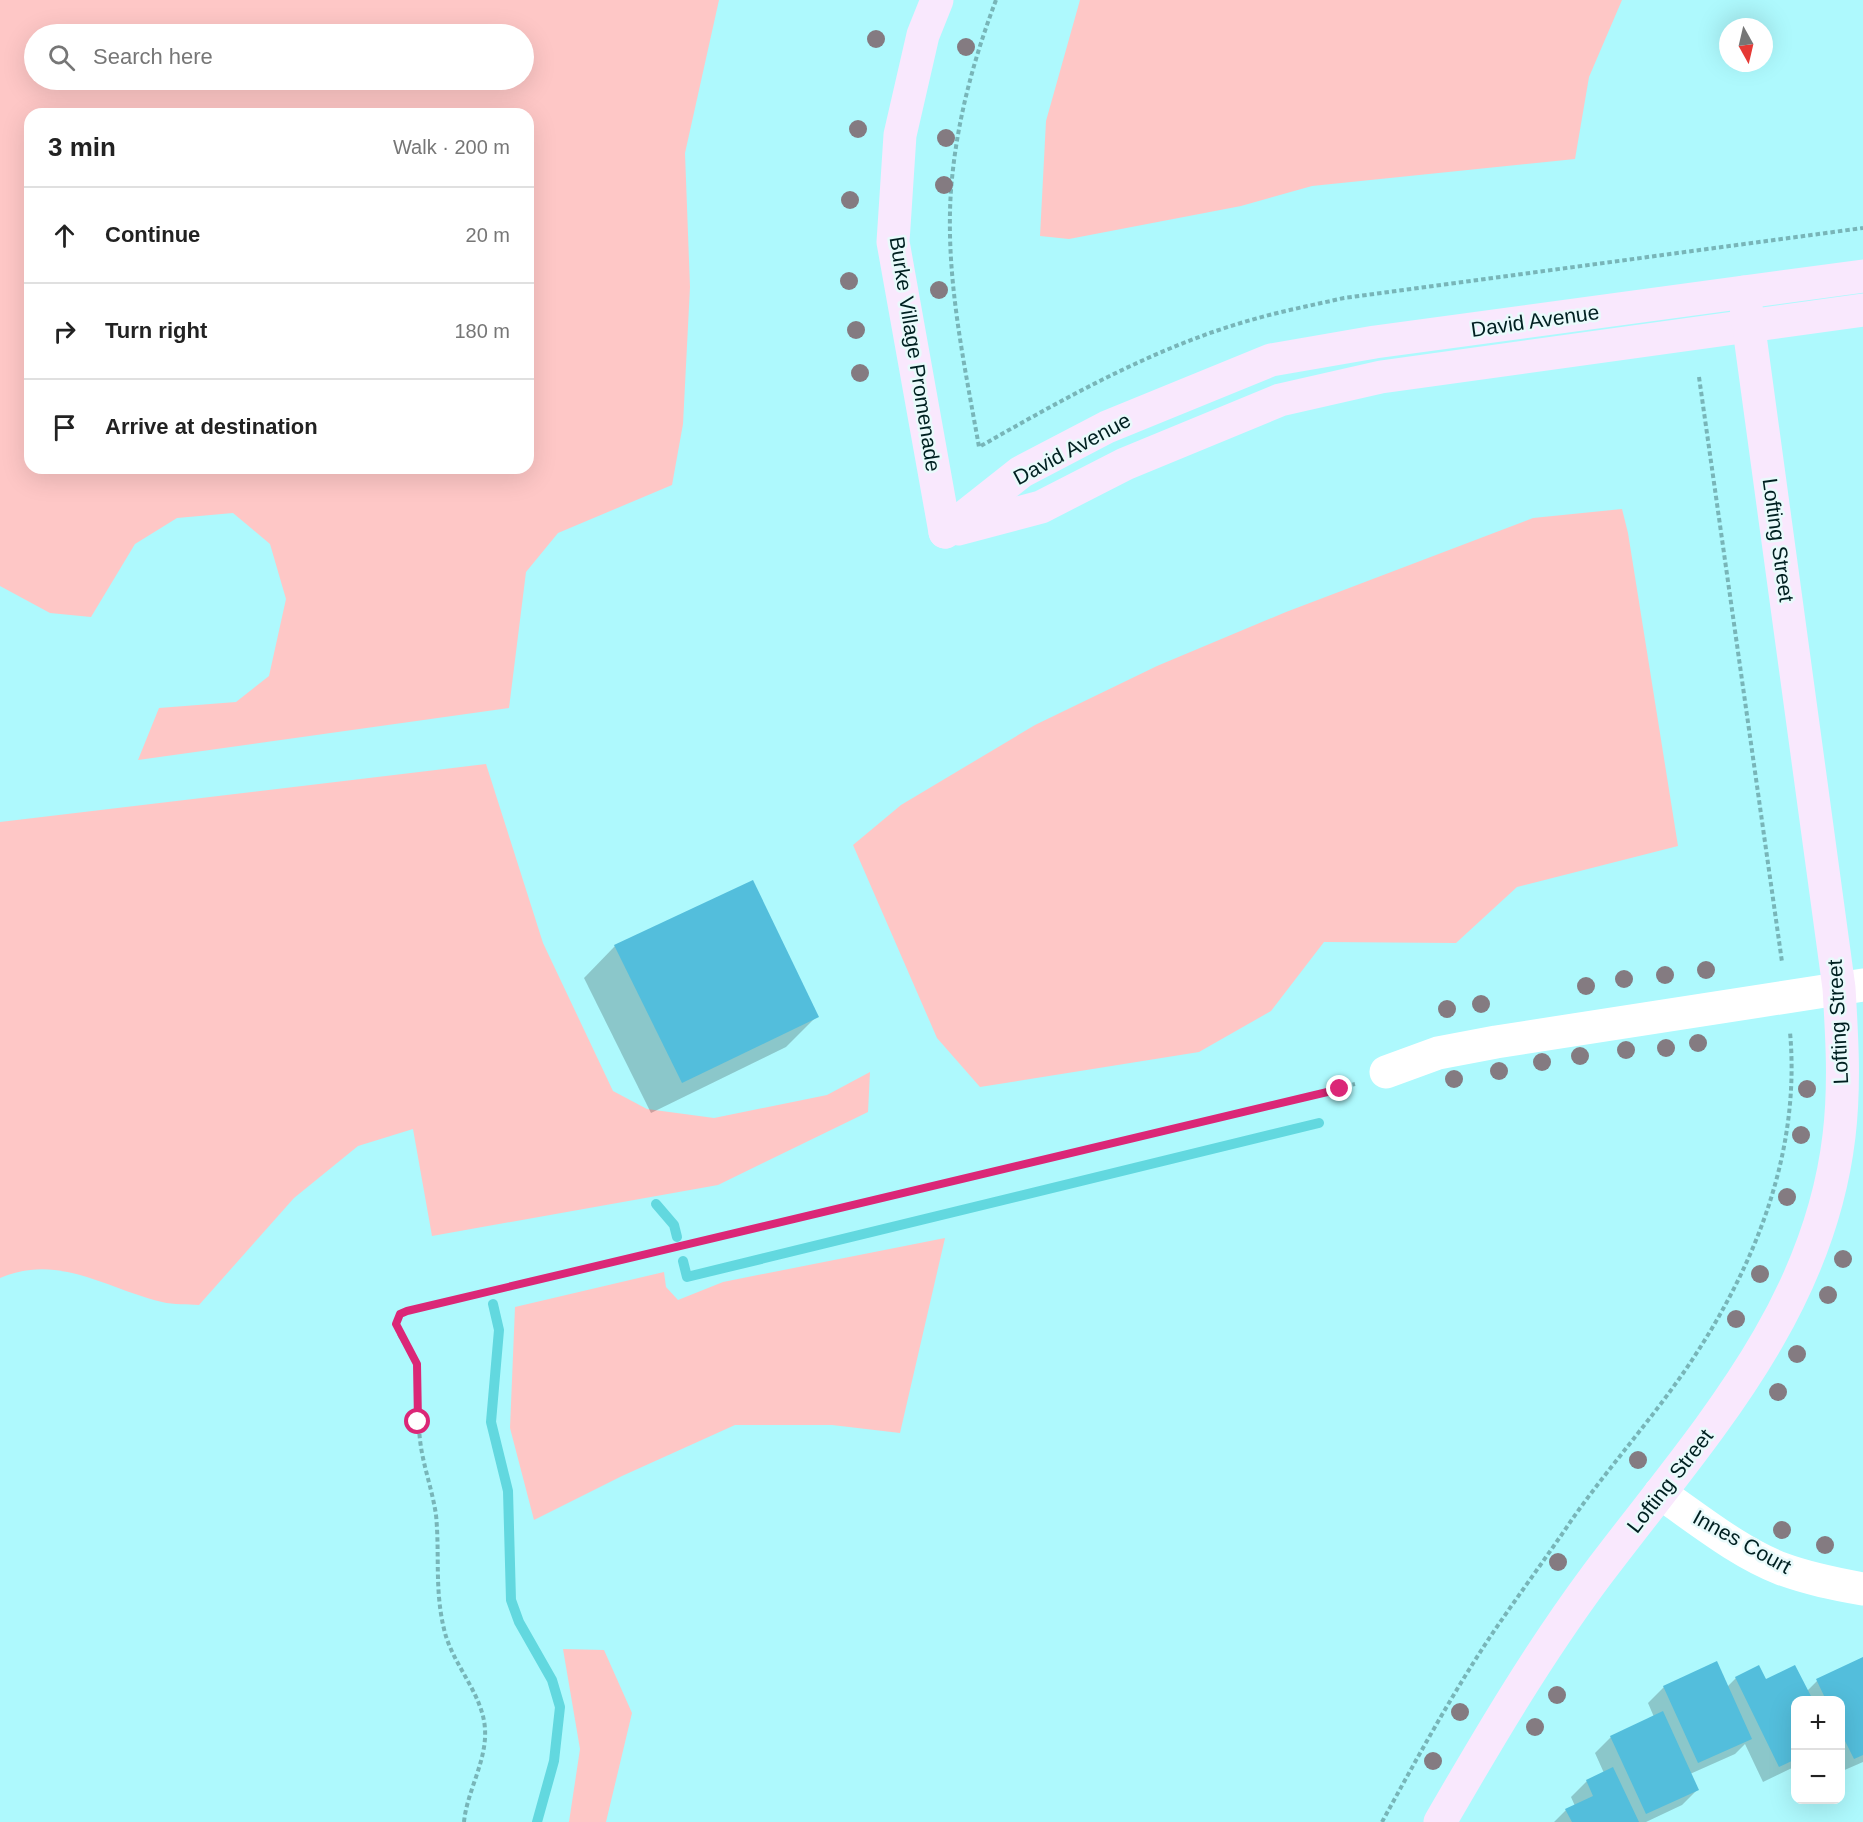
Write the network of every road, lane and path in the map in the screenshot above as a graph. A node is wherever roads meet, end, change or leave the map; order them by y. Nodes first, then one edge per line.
1 (937, 0) edge
2 (996, 0) edge
3 (1863, 228) edge
4 (1683, 251) dead end
5 (1863, 276) edge
6 (1744, 292) junction
7 (1863, 310) edge
8 (1749, 327) junction
9 (1699, 378) dead end
10 (978, 447) dead end
11 (945, 532) junction
12 (1780, 943) dead end
13 (1851, 986) edge
14 (1789, 1020) dead end
15 (1386, 1072) dead end
16 (1345, 1088) dead end
17 (1660, 1493) junction
18 (1863, 1589) edge
19 (464, 1822) edge
20 (1382, 1822) edge
21 (1440, 1822) edge

1 - 11 street, Burke Village Promenade
2 - 10 path
3 - 4 path
5 - 6 street, David Avenue
6 - 8 street, Lofting Street
6 - 11 street, David Avenue
7 - 8 street, David Avenue
8 - 11 street, David Avenue
8 - 13 street, Lofting Street
9 - 12 path
13 - 15 street
13 - 17 street, Lofting Street
14 - 20 path
16 - 19 path
17 - 18 street, Innes Court
17 - 21 street, Lofting Street

